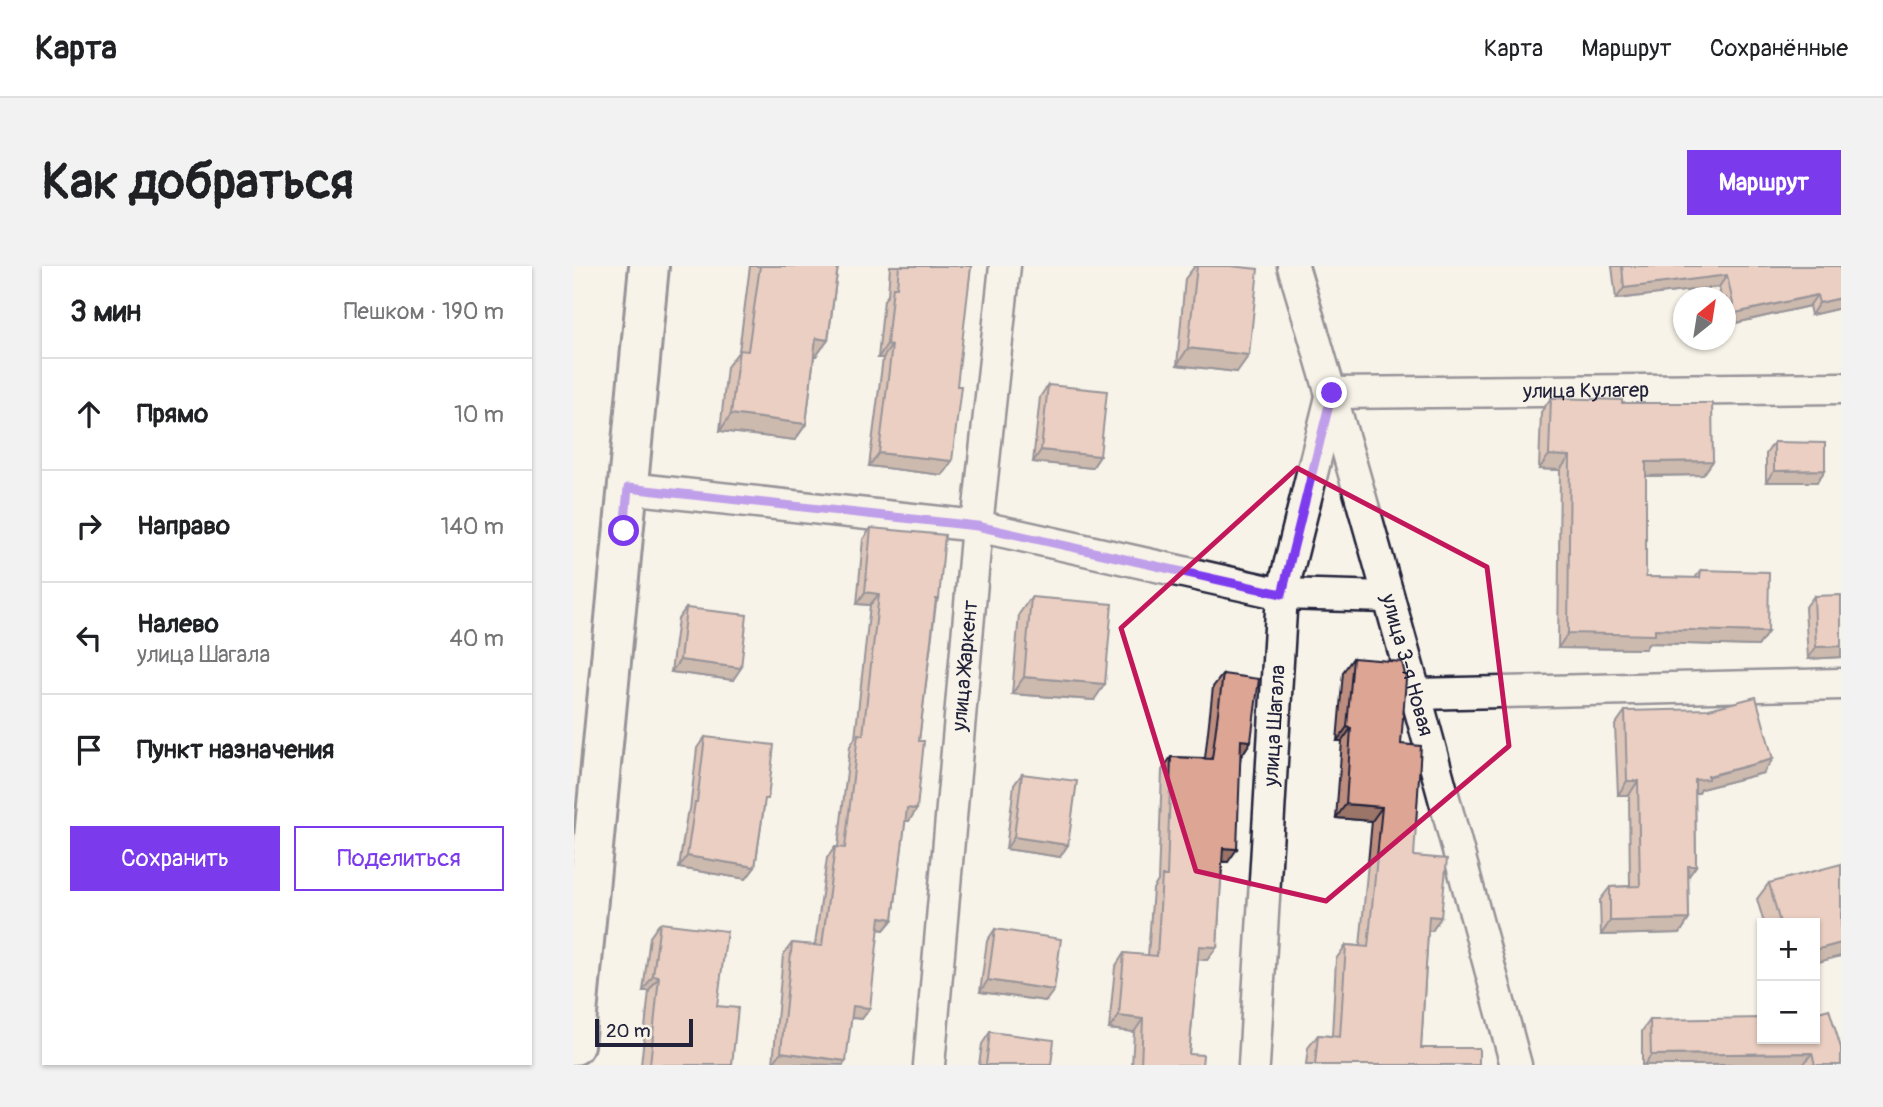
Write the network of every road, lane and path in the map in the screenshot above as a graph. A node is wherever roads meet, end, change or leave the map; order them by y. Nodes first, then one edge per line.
1 (649, 266) edge
2 (1005, 266) edge
3 (1293, 266) edge
4 (1841, 388) edge
5 (1332, 393) junction
6 (628, 488) junction
7 (977, 526) junction
8 (1282, 594) junction
9 (1388, 597) junction
10 (1841, 684) edge
11 (1416, 694) junction
12 (574, 1045) edge
13 (929, 1065) edge
14 (1254, 1065) edge
15 (1516, 1065) edge

1 - 6 street
2 - 7 street, улица Жаркент
3 - 5 street, улица 3-я Новая
4 - 5 street, улица Кулагер
5 - 8 street, улица Шагала
5 - 9 street, улица 3-я Новая
6 - 7 street
6 - 12 street
7 - 8 street
7 - 13 street, улица Жаркент
8 - 9 street
8 - 14 street, улица Шагала
9 - 11 street, улица 3-я Новая
10 - 11 street
11 - 15 street, улица 3-я Новая

